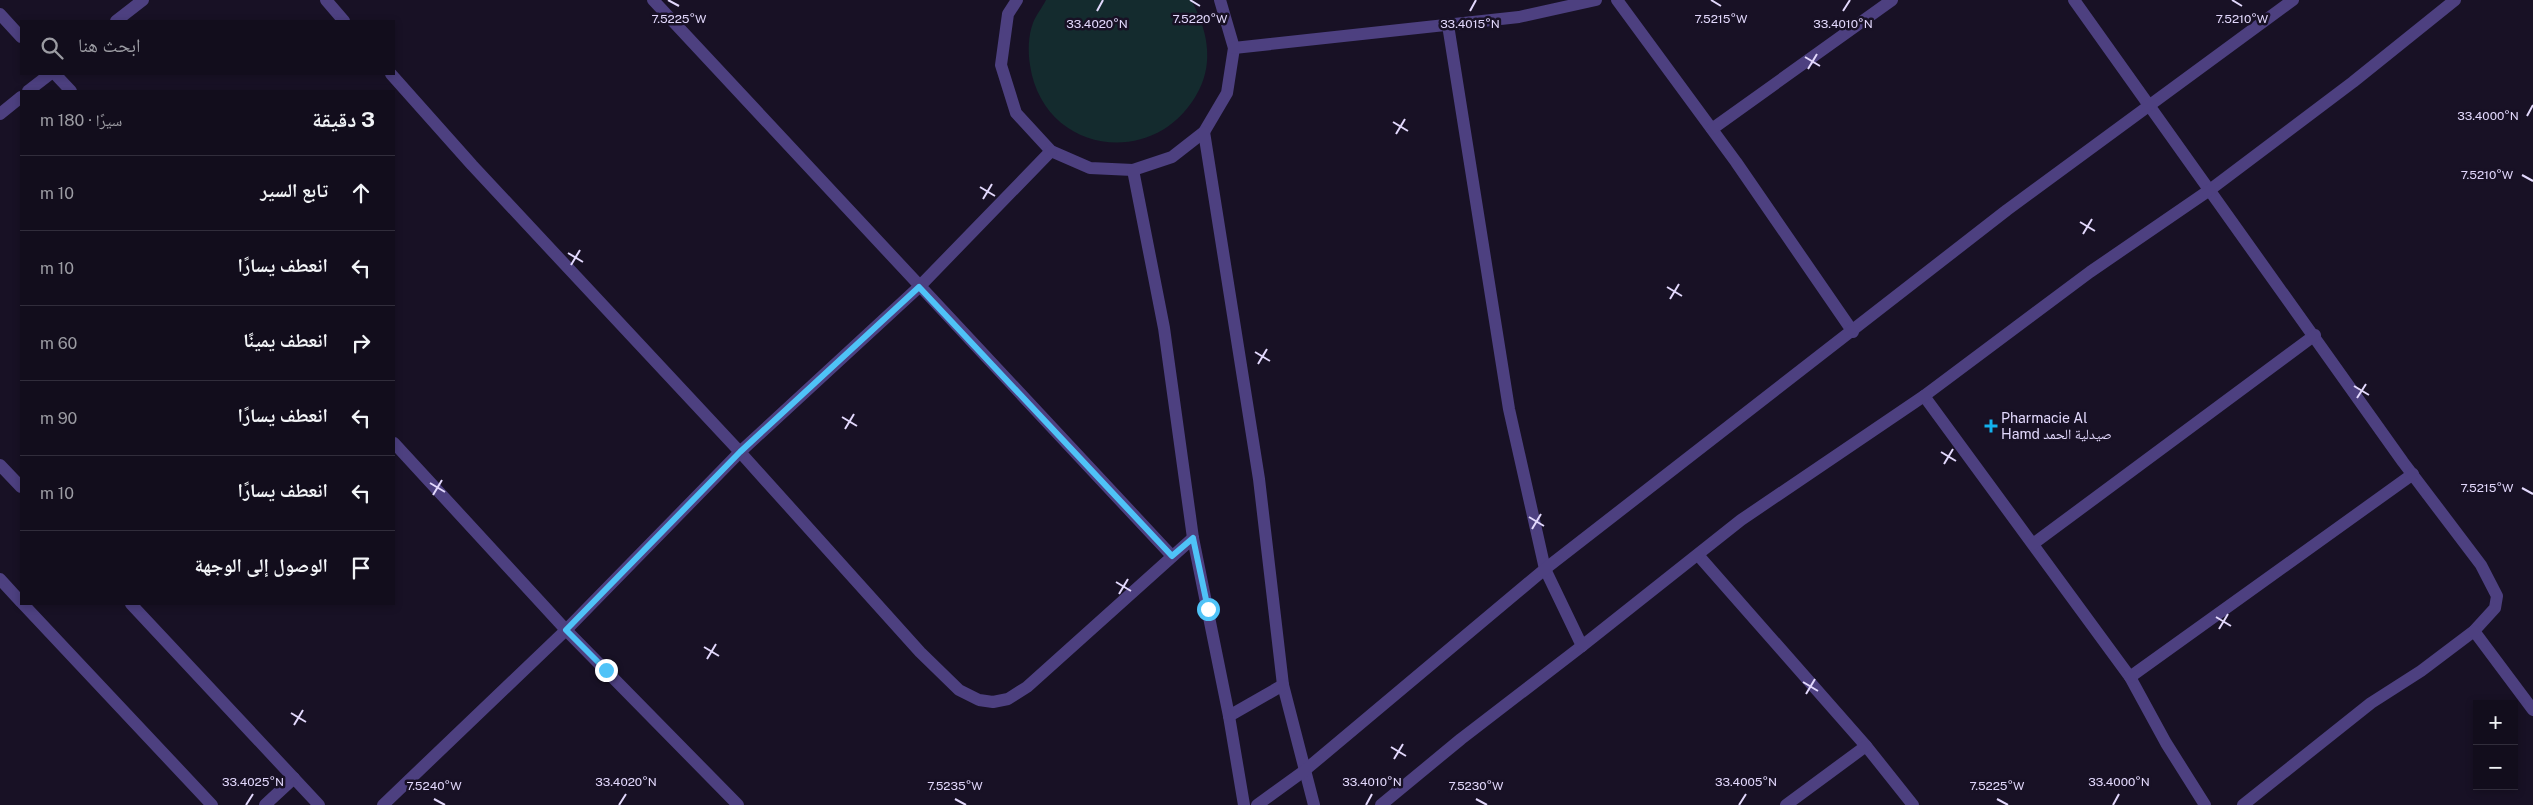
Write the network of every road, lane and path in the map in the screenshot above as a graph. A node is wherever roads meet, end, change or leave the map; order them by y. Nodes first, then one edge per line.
1 (143, 0) edge
2 (326, 0) edge
3 (653, 0) edge
4 (1017, 0) edge
5 (1220, 0) edge
6 (1596, 0) edge
7 (1617, 0) edge
8 (1892, 0) edge
9 (2074, 0) edge
10 (2293, 0) edge
11 (2455, 0) edge
12 (0, 14) edge
13 (117, 20) edge
14 (343, 20) edge
15 (1448, 25) junction
16 (20, 36) edge
17 (1234, 48) junction
18 (49, 75) edge
19 (56, 75) edge
20 (392, 75) edge
21 (29, 90) edge
22 (70, 90) edge
23 (20, 98) edge
24 (2150, 105) junction
25 (0, 114) edge
26 (1712, 129) junction
27 (1204, 132) junction
28 (1051, 151) junction
29 (1133, 170) junction
30 (2211, 189) junction
31 (919, 287) junction
32 (1852, 332) junction
33 (2315, 336) junction
34 (1924, 396) junction
35 (395, 444) edge
36 (740, 452) junction
37 (0, 465) edge
38 (2413, 474) junction
39 (20, 486) edge
40 (1193, 538) junction
41 (2033, 544) junction
42 (1698, 555) junction
43 (1172, 556) junction
44 (1545, 569) junction
45 (0, 579) edge
46 (20, 601) edge
47 (24, 605) edge
48 (132, 605) edge
49 (566, 630) junction
50 (2474, 631) junction
51 (1582, 646) junction
52 (2130, 677) junction
53 (1283, 685) junction
54 (2533, 710) edge
55 (1229, 716) junction
56 (1866, 746) junction
57 (1304, 771) junction
58 (294, 778) junction
59 (212, 805) edge
60 (265, 805) edge
61 (319, 805) edge
62 (383, 805) edge
63 (738, 805) edge
64 (1244, 805) edge
65 (1256, 805) edge
66 (1314, 805) edge
67 (1381, 805) edge
68 (1786, 805) edge
69 (1914, 805) edge
70 (2205, 805) edge
71 (2243, 805) edge

1 - 13 street
2 - 14 street
3 - 31 street
4 - 28 street
5 - 17 street
6 - 15 street
7 - 26 street
8 - 26 street
9 - 24 street
10 - 24 street
11 - 30 street
12 - 16 street
15 - 17 street
15 - 44 street
17 - 27 street
18 - 21 street
19 - 22 street
20 - 36 street
23 - 25 street
24 - 30 street
24 - 32 street
26 - 32 street
27 - 29 street
27 - 53 street
28 - 29 street
28 - 31 street
29 - 40 street
30 - 33 street
30 - 34 street
31 - 36 street
31 - 43 street
32 - 44 street
33 - 38 street
33 - 41 street
34 - 41 street
34 - 42 street
35 - 49 street
36 - 43 street
36 - 49 street
37 - 39 street
38 - 50 street
38 - 52 street
40 - 43 street
40 - 55 street
41 - 52 street
42 - 51 street
42 - 56 street
44 - 51 street
44 - 57 street
45 - 46 street
47 - 59 street
48 - 58 street
49 - 62 street
49 - 63 street
50 - 54 street
50 - 71 street
51 - 67 street
52 - 70 street
53 - 55 street
53 - 57 street
55 - 64 street
56 - 68 street
56 - 69 street
57 - 65 street
57 - 66 street
58 - 60 street
58 - 61 street

